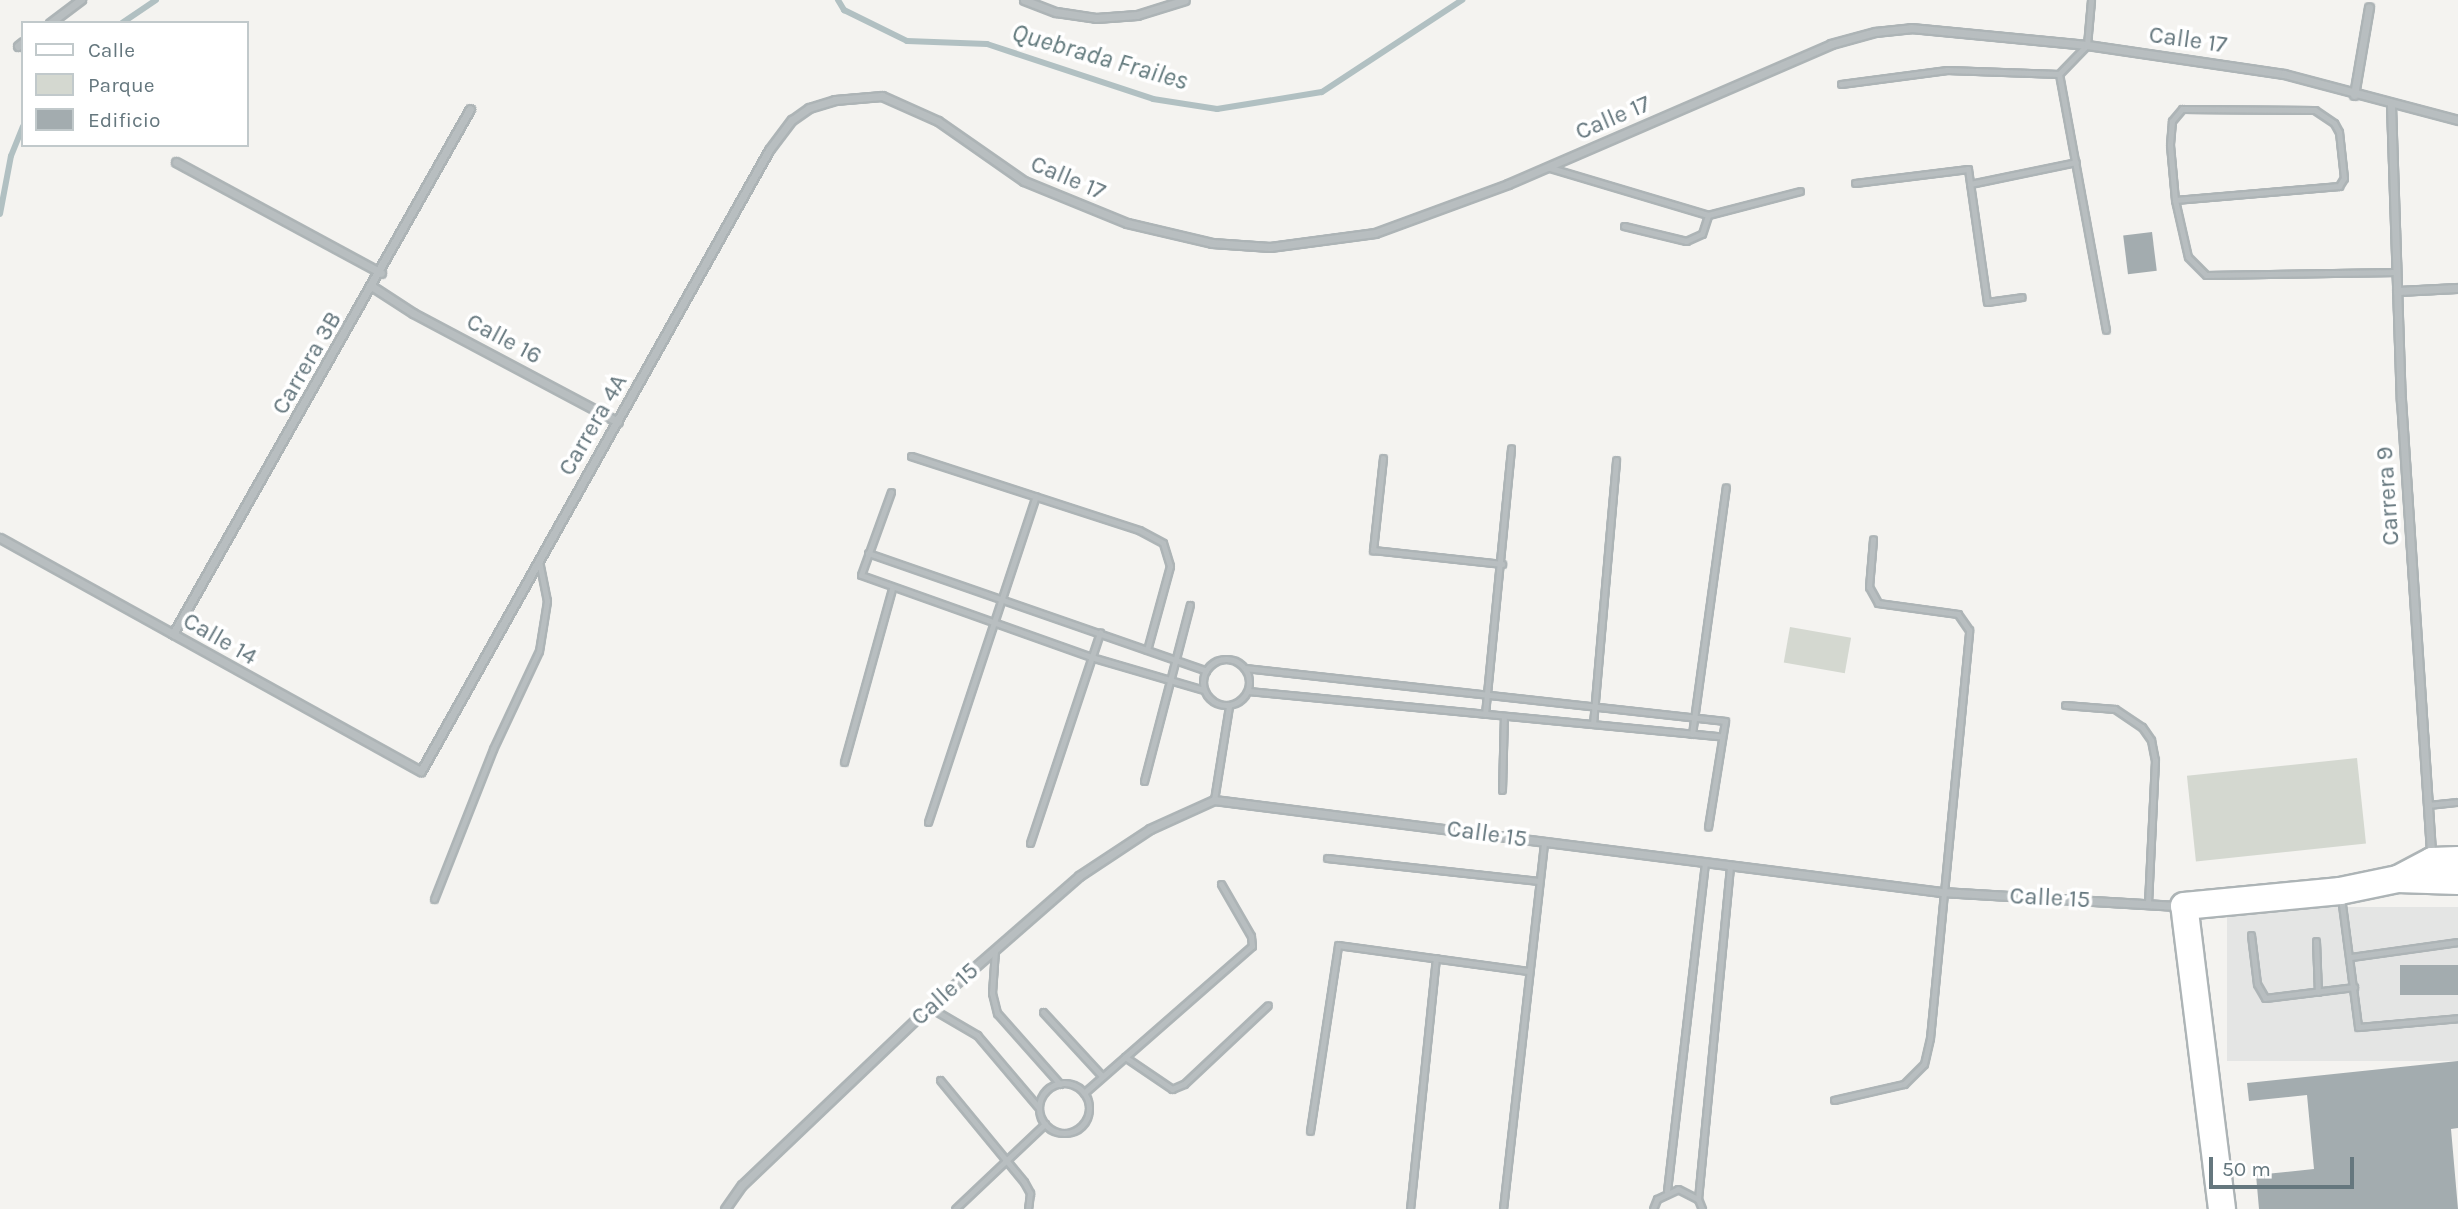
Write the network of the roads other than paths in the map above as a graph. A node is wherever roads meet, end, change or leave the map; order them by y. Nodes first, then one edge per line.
1 (81, 0) edge
2 (1024, 0) edge
3 (1185, 0) edge
4 (2091, 0) edge
5 (2369, 7) dead end
6 (53, 21) edge
7 (2087, 45) junction
8 (2059, 74) junction
9 (1841, 85) dead end
10 (2354, 95) junction
11 (2391, 105) junction
12 (809, 108) joint
13 (470, 109) dead end
14 (2458, 120) edge
15 (176, 162) dead end
16 (2076, 162) junction
17 (1547, 167) junction
18 (1855, 183) dead end
19 (1970, 184) junction
20 (1800, 191) dead end
21 (2175, 200) junction
22 (1708, 215) junction
23 (1623, 226) dead end
24 (2397, 272) junction
25 (381, 273) junction
26 (373, 287) junction
27 (2458, 288) edge
28 (2397, 291) junction
29 (2022, 297) dead end
30 (2106, 330) dead end
31 (618, 422) junction
32 (1511, 448) dead end
33 (911, 456) dead end
34 (1383, 458) dead end
35 (1616, 460) dead end
36 (1726, 487) dead end
37 (891, 492) dead end
38 (1035, 496) junction
39 (0, 538) edge
40 (1873, 539) dead end
41 (868, 553) junction
42 (539, 561) junction
43 (1502, 564) junction
44 (892, 589) junction
45 (1002, 599) junction
46 (1190, 605) dead end
47 (994, 621) junction
48 (1100, 632) junction
49 (173, 634) junction
50 (1147, 650) junction
51 (1091, 657) junction
52 (1174, 659) junction
53 (1245, 668) junction
54 (1206, 671) junction
55 (1170, 682) junction
56 (1204, 690) junction
57 (1248, 691) junction
58 (1487, 695) junction
59 (2066, 705) dead end
60 (1229, 706) junction
61 (1596, 707) junction
62 (1485, 714) junction
63 (1504, 716) junction
64 (1694, 718) junction
65 (1594, 724) junction
66 (1692, 734) junction
67 (1722, 737) junction
68 (844, 762) dead end
69 (421, 771) joint
70 (1144, 781) dead end
71 (1502, 790) dead end
72 (1214, 800) junction
73 (2458, 802) edge
74 (2428, 805) junction
75 (928, 822) dead end
76 (1708, 827) dead end
77 (1544, 842) junction
78 (1030, 843) dead end
79 (1327, 858) dead end
80 (2458, 860) edge
81 (1704, 864) junction
82 (1730, 868) junction
83 (2430, 872) junction
84 (1539, 881) junction
85 (2458, 881) edge
86 (1221, 884) dead end
87 (2340, 891) junction
88 (1941, 892) junction
89 (434, 899) dead end
90 (2148, 904) junction
91 (2184, 906) junction
92 (2251, 935) dead end
93 (2316, 941) dead end
94 (2458, 942) edge
95 (995, 950) junction
96 (2351, 957) junction
97 (1436, 958) junction
98 (1529, 971) junction
99 (2354, 987) junction
100 (2318, 992) junction
101 (1268, 1005) dead end
102 (929, 1007) junction
103 (1043, 1012) dead end
104 (2458, 1018) edge
105 (1125, 1057) junction
106 (1102, 1076) junction
107 (940, 1080) dead end
108 (1060, 1084) junction
109 (1084, 1093) junction
110 (1834, 1100) dead end
111 (1040, 1108) junction
112 (1045, 1124) junction
113 (1310, 1131) dead end
114 (1006, 1161) junction
115 (1667, 1191) junction
116 (1698, 1199) junction
117 (725, 1209) edge
118 (955, 1209) edge
119 (1028, 1209) edge
120 (1410, 1209) edge
121 (1503, 1209) edge
122 (1653, 1209) edge
123 (1702, 1209) edge
124 (2222, 1209) edge

1 - 6 street
2 - 3 street
4 - 7 lane
5 - 10 street
7 - 8 lane
7 - 10 street, Calle 17
7 - 17 street, Calle 17
8 - 9 lane
8 - 16 lane
10 - 11 street, Calle 17
11 - 14 street, Calle 17
11 - 24 street, Carrera 9
12 - 17 street, Calle 17
12 - 31 street, Carrera 4A
13 - 25 street, Carrera 3B
15 - 25 street
16 - 19 lane
16 - 30 lane
17 - 22 lane
18 - 19 lane
19 - 29 lane
20 - 22 lane
21 - 21 lane
21 - 24 lane
22 - 23 lane
24 - 28 street, Carrera 9
25 - 26 street, Carrera 3B
26 - 31 street, Calle 16
26 - 49 street, Carrera 3B
27 - 28 street
28 - 74 street, Carrera 9
31 - 42 street, Carrera 4A
32 - 43 lane
33 - 38 lane
34 - 43 lane
35 - 61 lane
36 - 64 lane
37 - 41 lane
38 - 45 lane
38 - 50 lane
39 - 49 street, Calle 14
40 - 88 lane
41 - 44 lane
41 - 45 lane
42 - 69 street, Carrera 4A
42 - 89 lane
43 - 58 lane
44 - 47 lane
44 - 68 lane
45 - 47 lane
45 - 48 lane
46 - 52 lane
47 - 51 lane
47 - 75 lane
48 - 50 lane
48 - 51 lane
49 - 69 street, Calle 14
50 - 52 lane
51 - 55 lane
51 - 78 lane
52 - 54 lane
52 - 55 lane
53 - 54 lane
53 - 57 lane
53 - 58 lane
54 - 56 lane
55 - 56 lane
55 - 70 lane
56 - 60 lane
57 - 60 lane
57 - 62 lane
58 - 61 lane
58 - 62 lane
59 - 90 lane
60 - 72 lane
61 - 64 lane
61 - 65 lane
62 - 63 lane
63 - 65 lane
63 - 71 lane
64 - 66 lane
64 - 67 lane
65 - 66 lane
66 - 67 lane
67 - 76 lane
72 - 77 street, Calle 15
72 - 95 street, Calle 15
73 - 74 lane
74 - 83 street, Carrera 9
77 - 81 street, Calle 15
77 - 84 lane
79 - 84 lane
80 - 83 main road, Calle 15
81 - 82 street, Calle 15
81 - 115 lane
82 - 88 street, Calle 15
82 - 116 lane
83 - 85 main road, Calle 15
83 - 87 main road, Calle 15
84 - 98 lane
86 - 105 lane
87 - 91 main road, Calle 15
87 - 96 lane
88 - 90 street, Calle 15
88 - 110 lane
90 - 91 street, Calle 15
91 - 124 main road
92 - 100 lane
93 - 100 lane
94 - 96 lane
95 - 102 street, Calle 15
95 - 108 lane
96 - 99 lane
97 - 98 lane
97 - 113 lane
97 - 120 lane
98 - 121 lane
99 - 100 lane
99 - 104 lane
101 - 105 lane
102 - 111 lane
102 - 117 street, Calle 15
103 - 106 lane
105 - 106 lane
106 - 109 lane
107 - 114 lane
108 - 109 lane
108 - 111 lane
109 - 112 lane
111 - 112 lane
112 - 114 lane
114 - 118 lane
114 - 119 lane
115 - 116 lane
115 - 122 lane
116 - 123 lane

